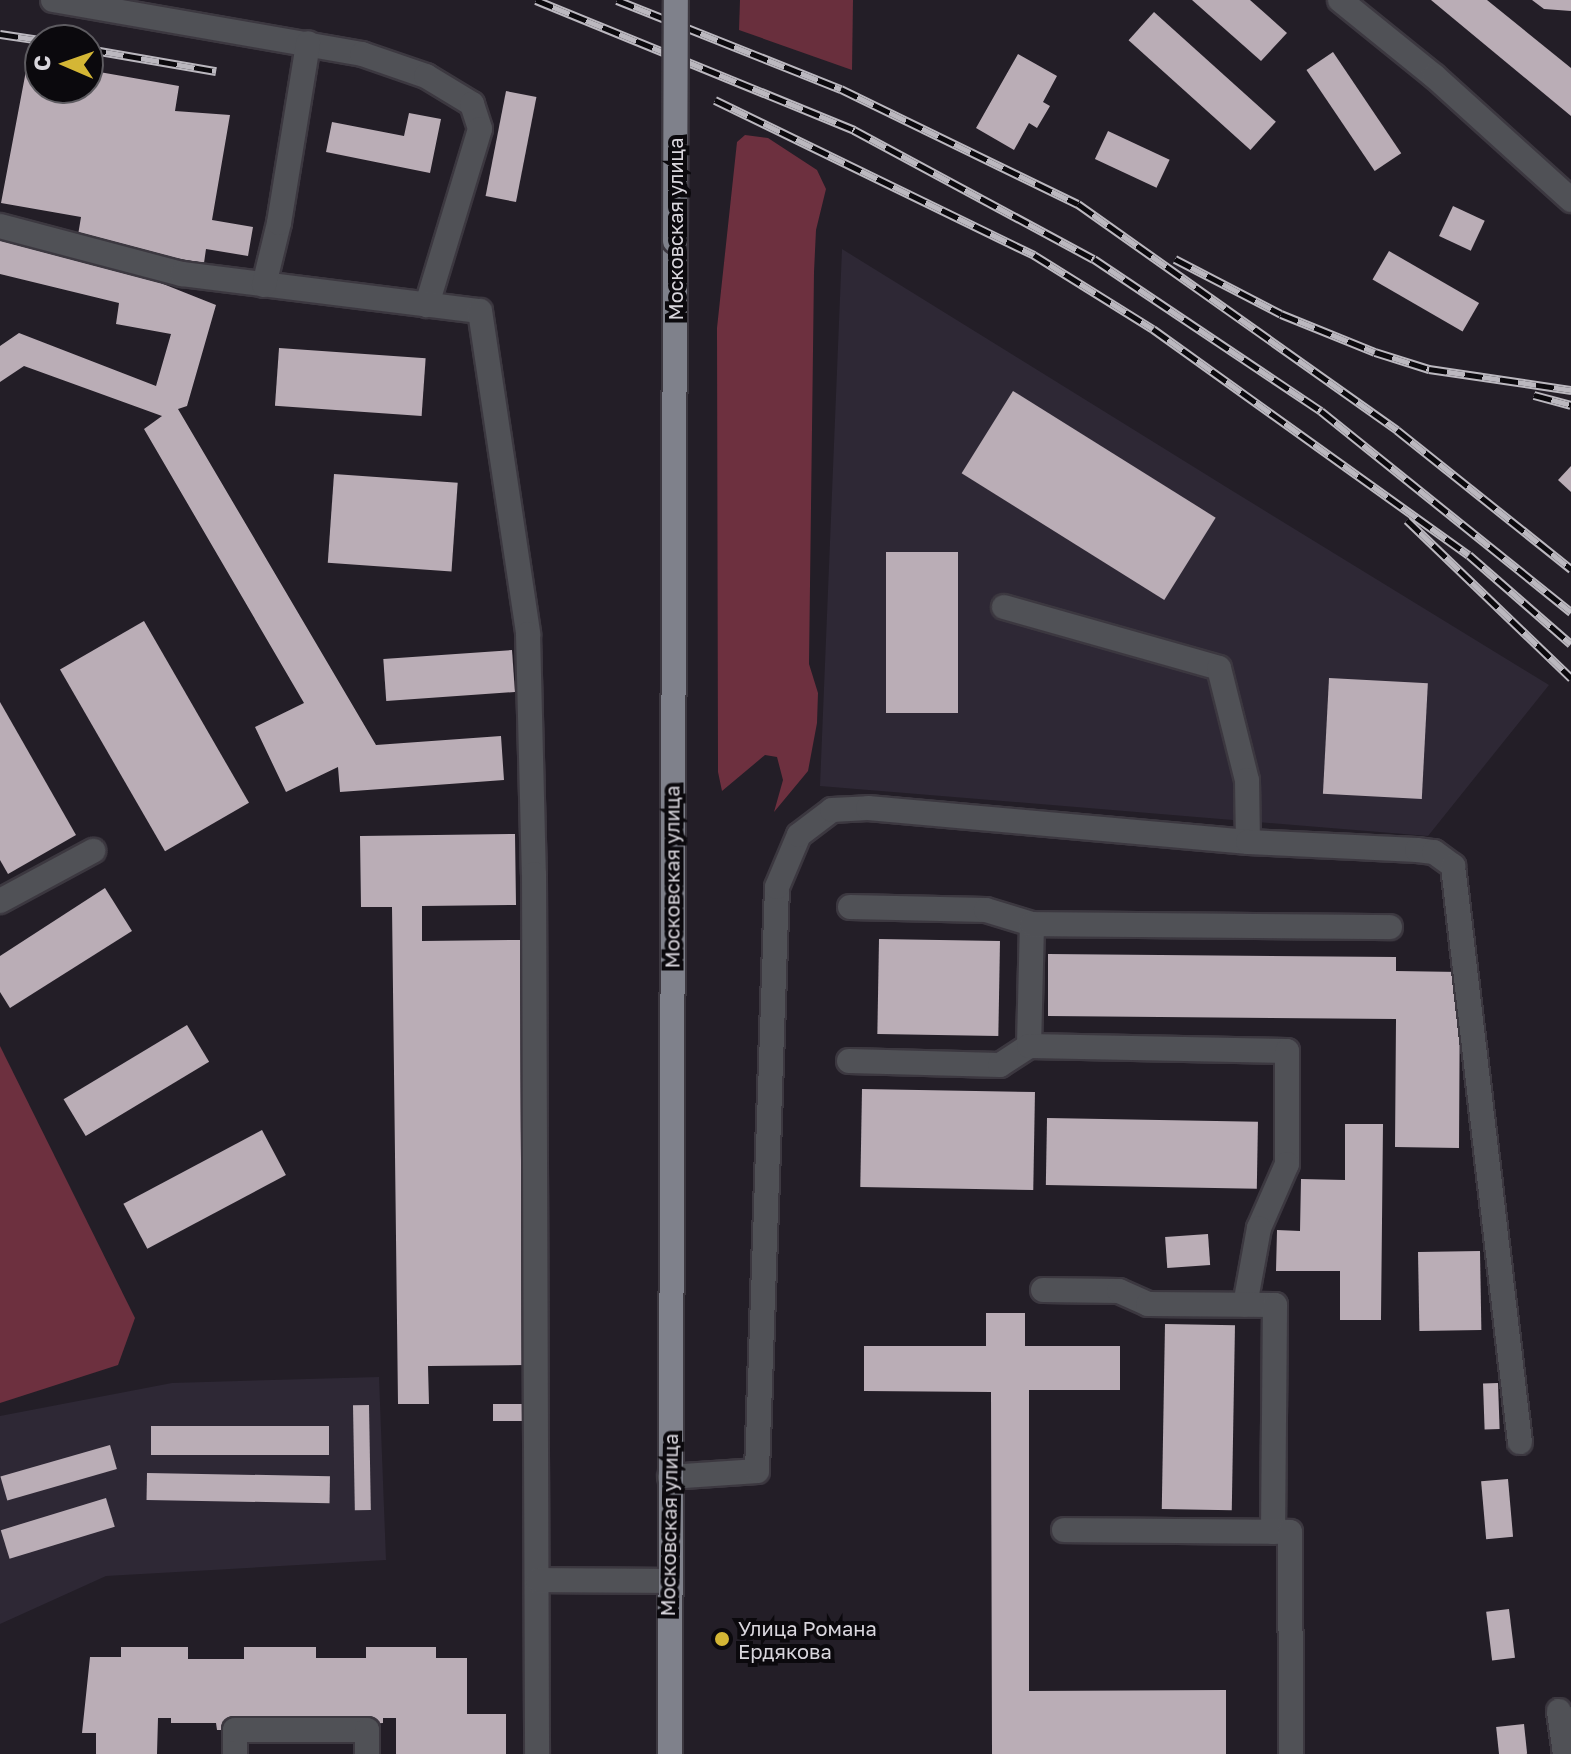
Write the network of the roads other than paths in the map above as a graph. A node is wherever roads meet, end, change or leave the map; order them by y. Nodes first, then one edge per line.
1 (53, 0) edge
2 (676, 0) edge
3 (1340, 0) edge
4 (308, 43) junction
5 (1571, 200) edge
6 (0, 226) edge
7 (264, 285) junction
8 (427, 305) junction
9 (1004, 607) dead end
10 (1248, 842) junction
11 (93, 851) dead end
12 (0, 901) edge
13 (850, 907) dead end
14 (1032, 924) junction
15 (1390, 927) dead end
16 (1029, 1046) junction
17 (849, 1061) dead end
18 (1043, 1290) dead end
19 (1245, 1305) junction
20 (1520, 1442) dead end
21 (670, 1477) junction
22 (1064, 1530) dead end
23 (1273, 1532) junction
24 (538, 1580) junction
25 (667, 1581) junction
26 (1559, 1711) dead end
27 (235, 1754) edge
28 (367, 1754) edge
29 (537, 1754) edge
30 (670, 1754) edge
31 (1291, 1754) edge
32 (1565, 1754) edge

1 - 4 street
2 - 21 main road, Московская улица, bridge
3 - 5 street
4 - 7 street
4 - 8 street
6 - 7 street
7 - 8 street
8 - 24 street
9 - 10 street
10 - 20 street
10 - 21 street
11 - 12 street
13 - 14 street
14 - 15 street
14 - 16 street
16 - 17 street
16 - 19 street
18 - 19 street
19 - 23 street
21 - 25 main road, Московская улица
22 - 23 street
23 - 31 street
24 - 25 street
24 - 29 street
25 - 30 main road, Московская улица
26 - 32 street
27 - 28 street

